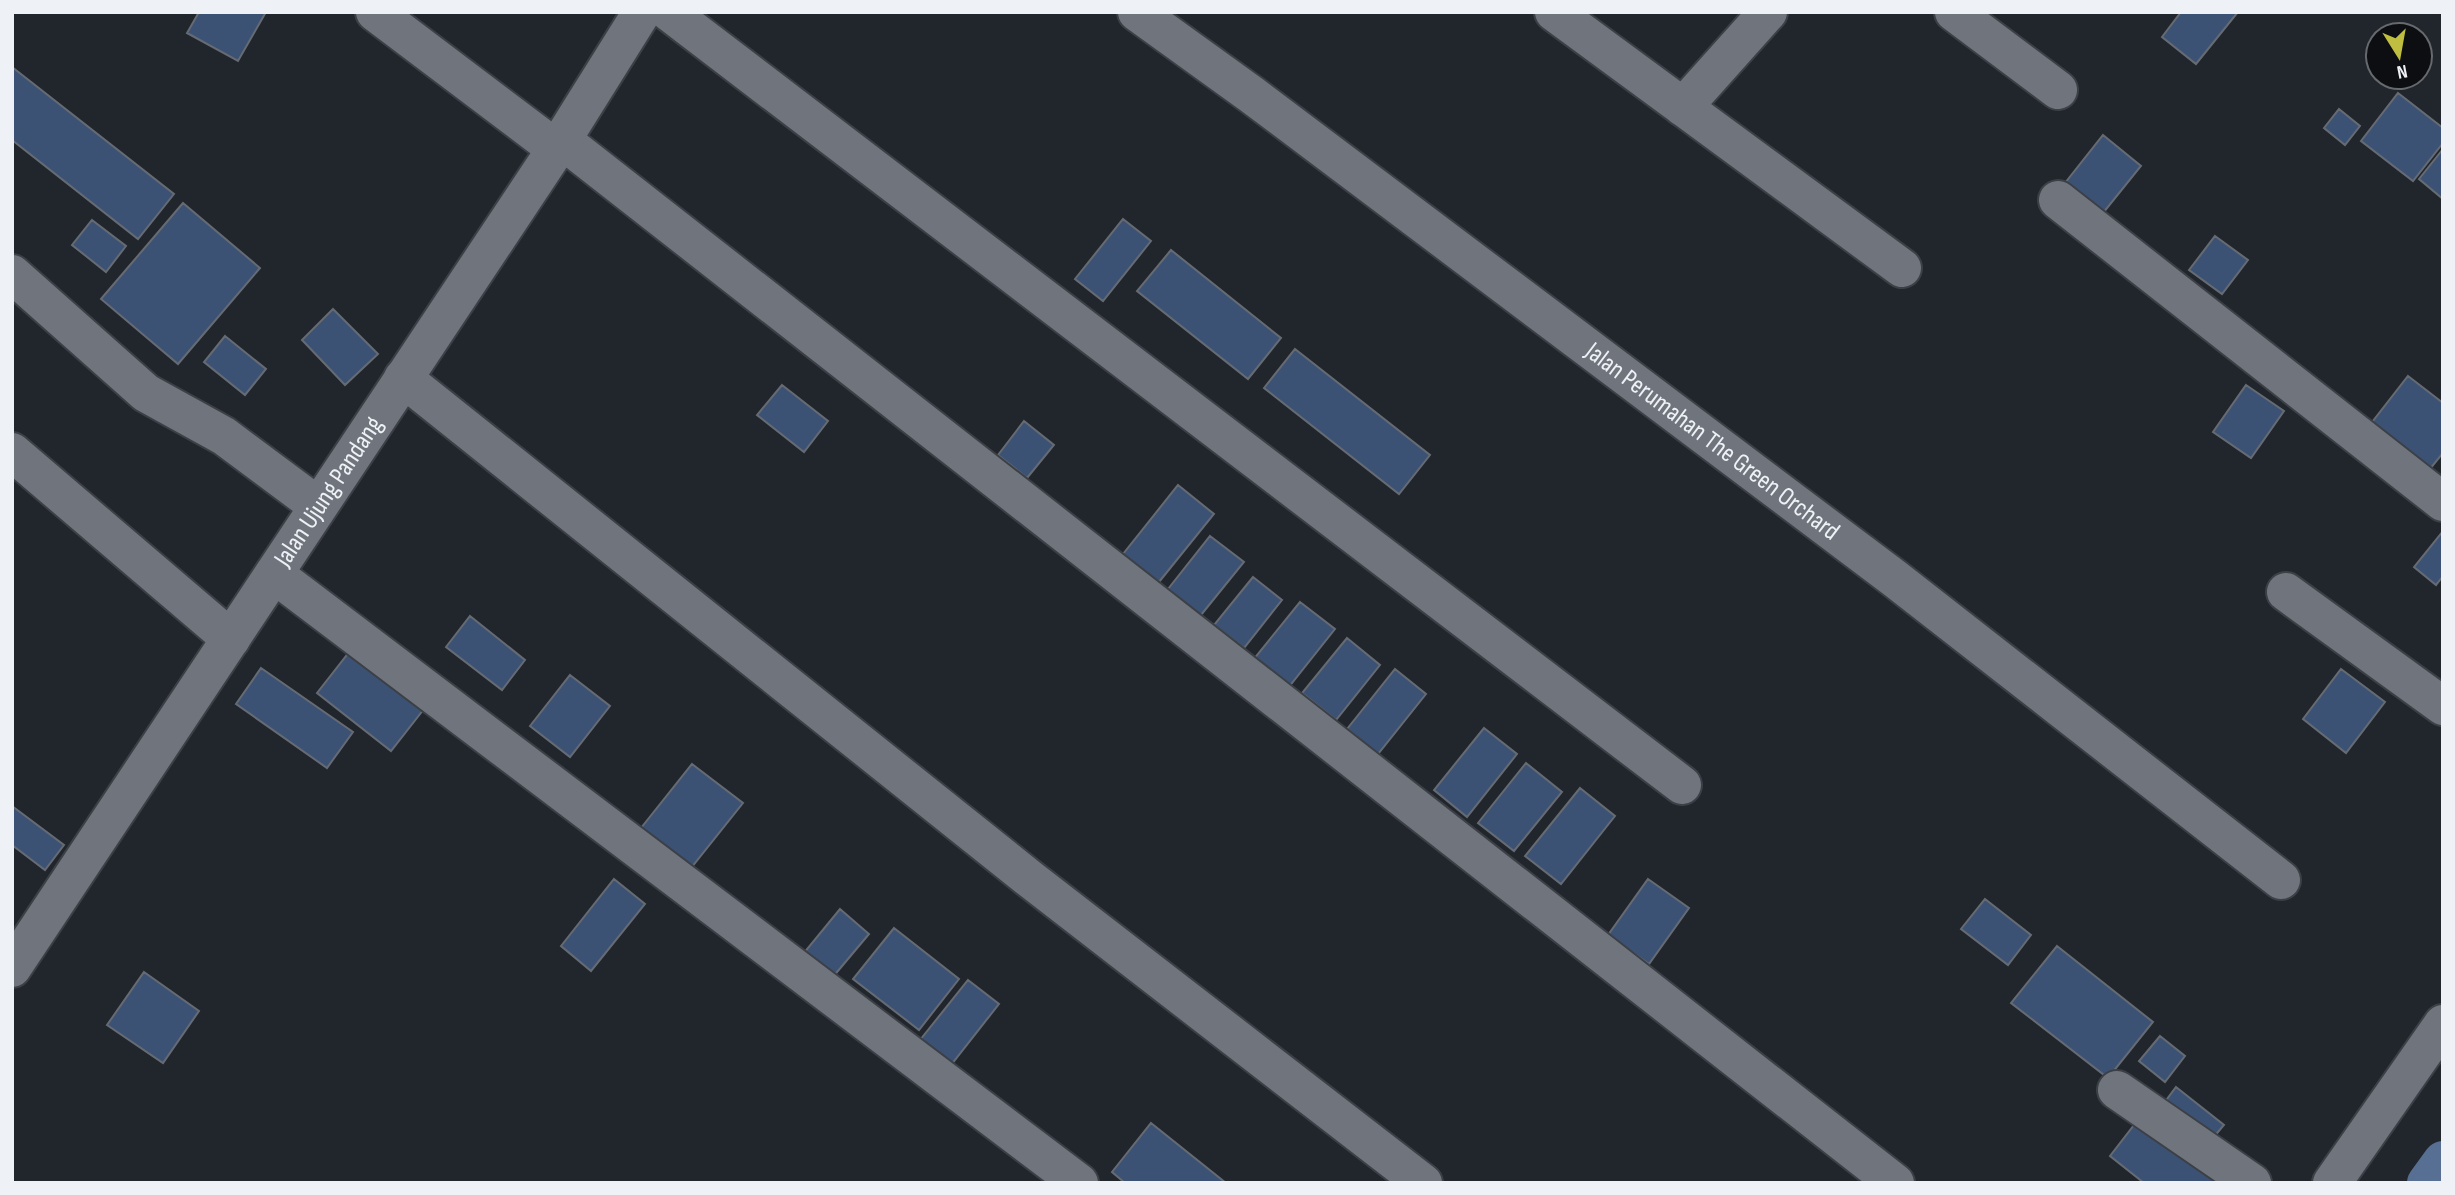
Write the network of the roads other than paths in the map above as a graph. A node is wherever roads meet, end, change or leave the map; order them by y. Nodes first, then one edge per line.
1 (375, 12) edge
2 (642, 12) edge
3 (669, 12) edge
4 (1137, 12) edge
5 (1554, 12) edge
6 (1768, 12) edge
7 (1954, 12) edge
8 (2057, 90) dead end
9 (1683, 107) junction
10 (559, 144) junction
11 (2058, 200) dead end
12 (1902, 268) dead end
13 (12, 274) edge
14 (403, 378) junction
15 (12, 452) edge
16 (2443, 502) edge
17 (318, 506) junction
18 (274, 574) junction
19 (2286, 592) dead end
20 (231, 639) junction
21 (2443, 706) edge
22 (1682, 785) dead end
23 (2281, 880) dead end
24 (14, 963) edge
25 (2443, 1024) edge
26 (2117, 1090) dead end
27 (1079, 1183) edge
28 (1423, 1183) edge
29 (1895, 1183) edge
30 (2252, 1183) edge
31 (2332, 1183) edge

1 - 10 street
2 - 10 street, Jalan Ujung Pandang
3 - 22 street
4 - 23 street, Jalan Perumahan The Green Orchard
5 - 9 street
6 - 9 street
7 - 8 street
9 - 12 street
10 - 14 street, Jalan Ujung Pandang
10 - 29 street
11 - 16 street
13 - 17 street
14 - 17 street, Jalan Ujung Pandang
14 - 28 street
15 - 20 street
17 - 18 street, Jalan Ujung Pandang
18 - 20 street, Jalan Ujung Pandang
18 - 27 street
19 - 21 street
20 - 24 street, Jalan Ujung Pandang
25 - 31 street
26 - 30 street

